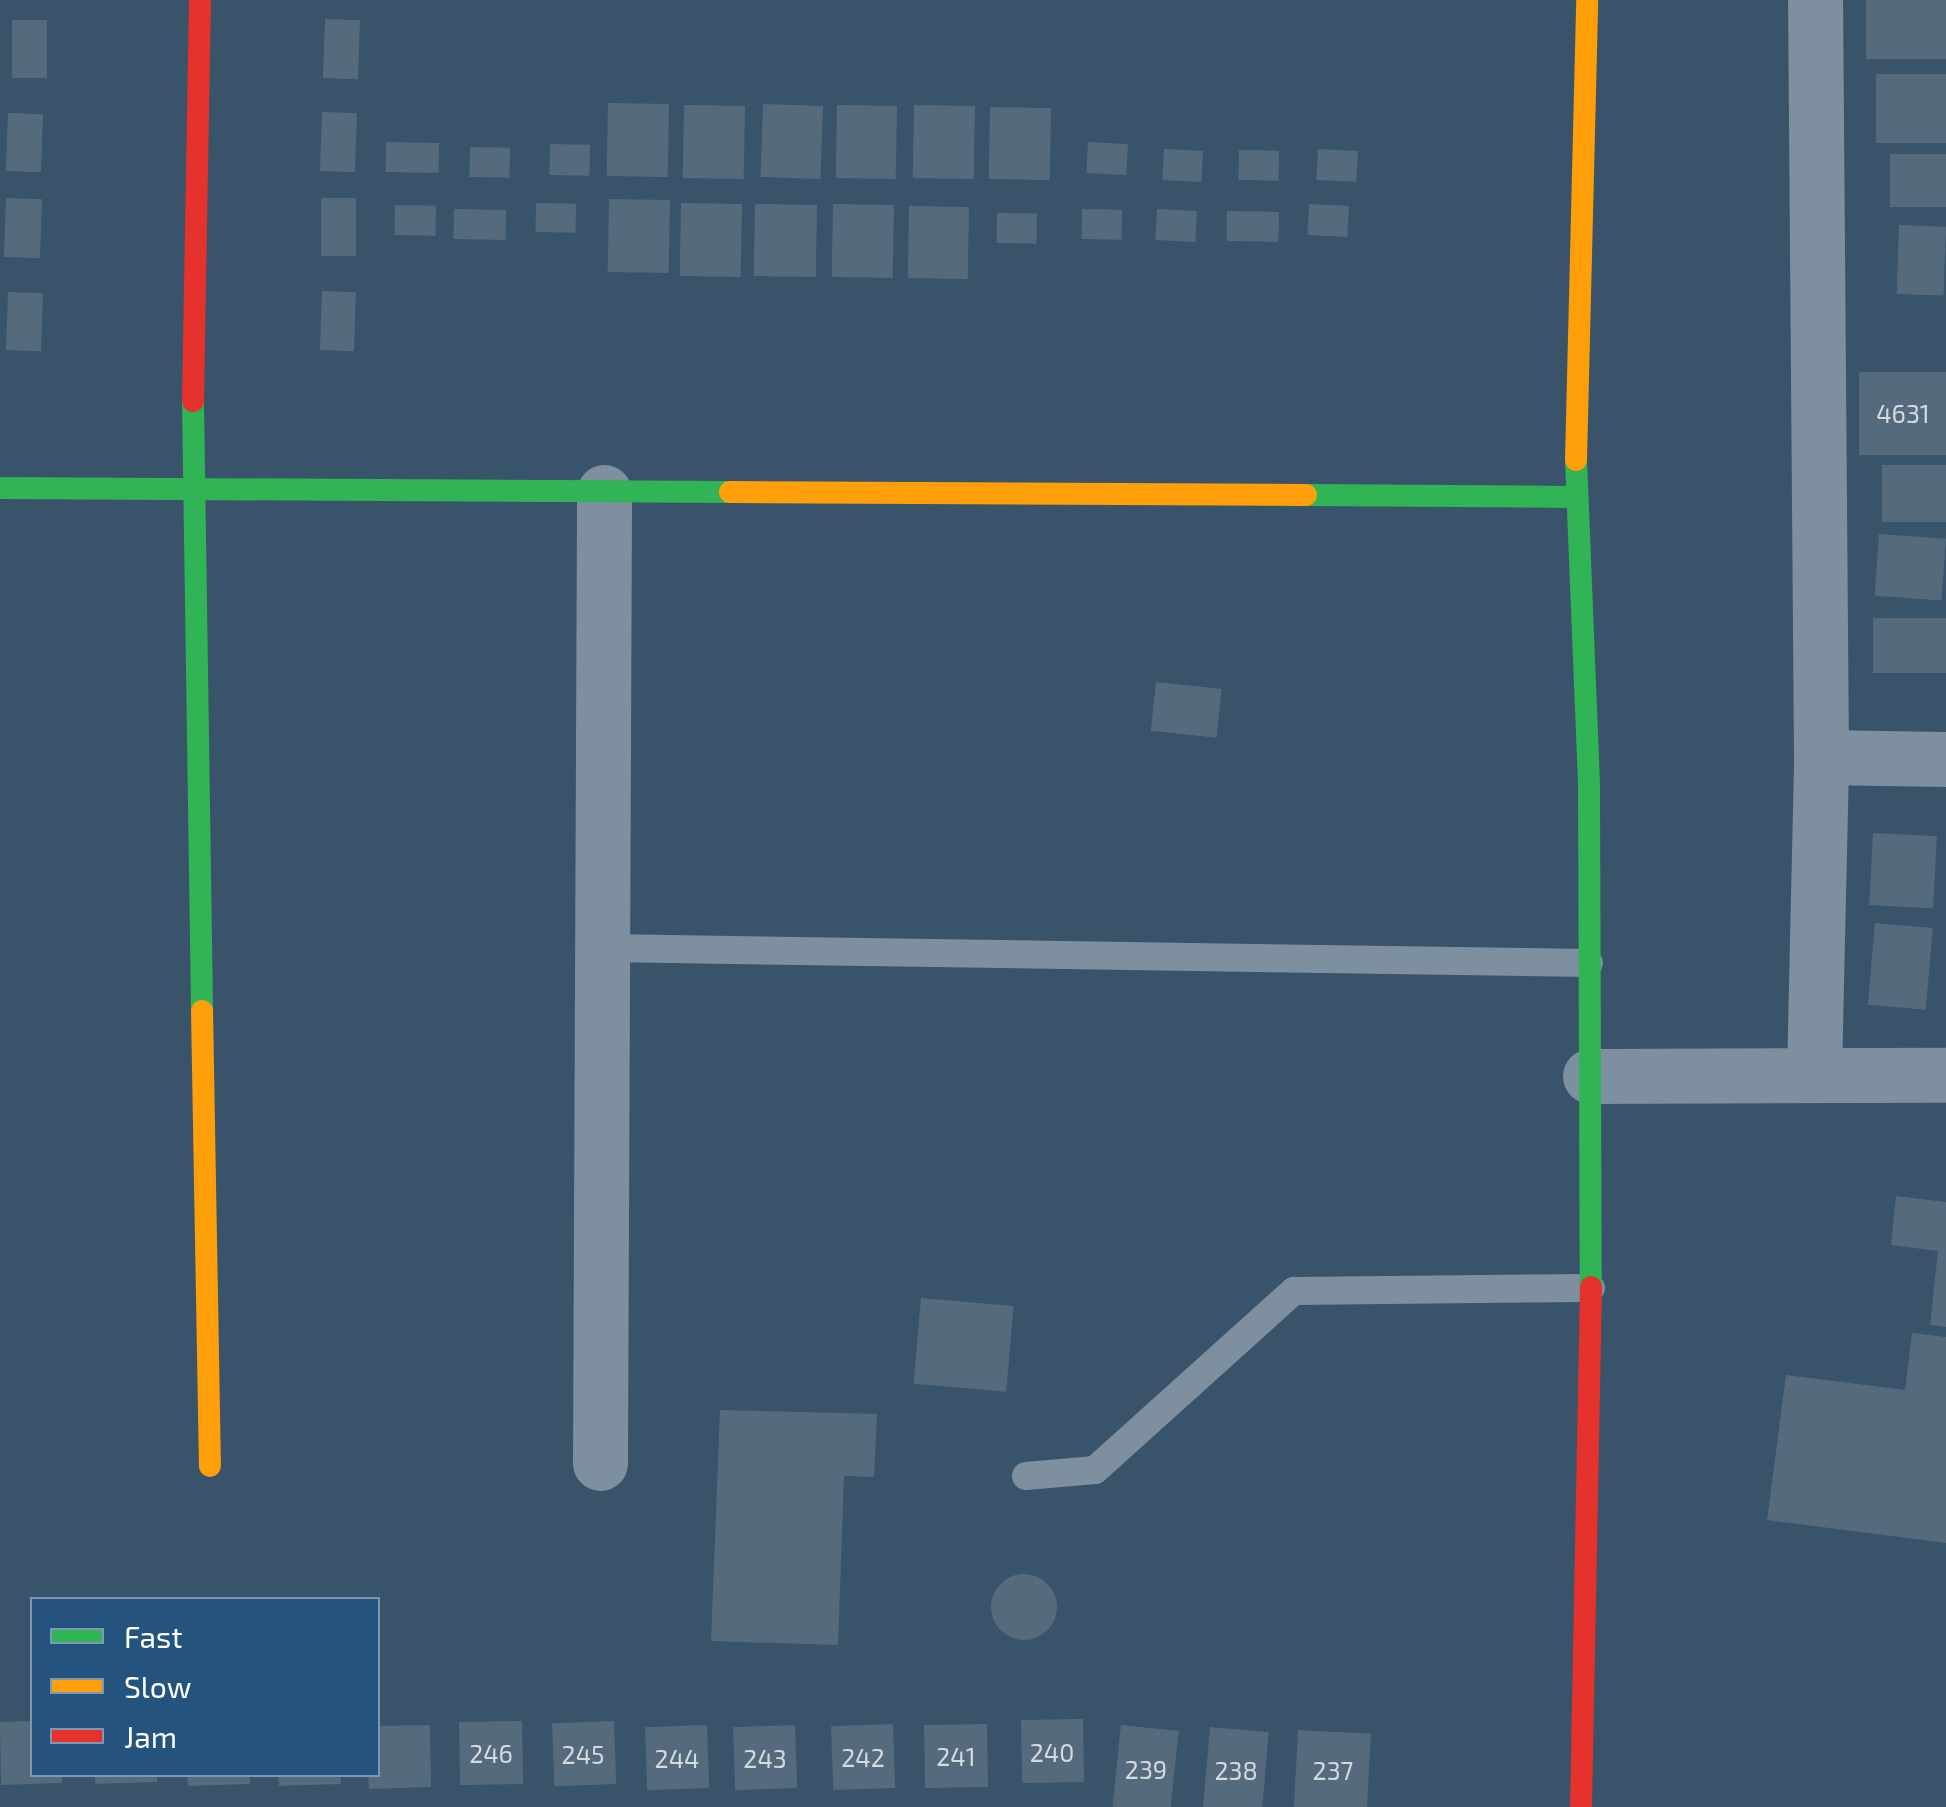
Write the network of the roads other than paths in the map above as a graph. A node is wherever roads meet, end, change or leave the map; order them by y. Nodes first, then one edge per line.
1 (200, 0) edge
2 (1587, 0) edge
3 (1815, 0) edge
4 (0, 488) edge
5 (192, 490) junction
6 (604, 492) junction
7 (1575, 498) junction
8 (1821, 757) junction
9 (1946, 759) edge
10 (607, 948) junction
11 (1589, 964) junction
12 (1814, 1073) junction
13 (1946, 1075) edge
14 (1590, 1076) junction
15 (1591, 1288) junction
16 (600, 1463) dead end
17 (210, 1466) dead end
18 (1026, 1476) dead end
19 (1582, 1807) edge

1 - 5 street
2 - 7 street
3 - 8 street
4 - 5 street
5 - 6 street
5 - 17 street
6 - 7 street
6 - 10 street
7 - 11 street
8 - 9 street
8 - 12 street
10 - 11 lane
10 - 16 street
11 - 14 street
12 - 13 street
12 - 14 street
14 - 15 street
15 - 18 lane
15 - 19 street

